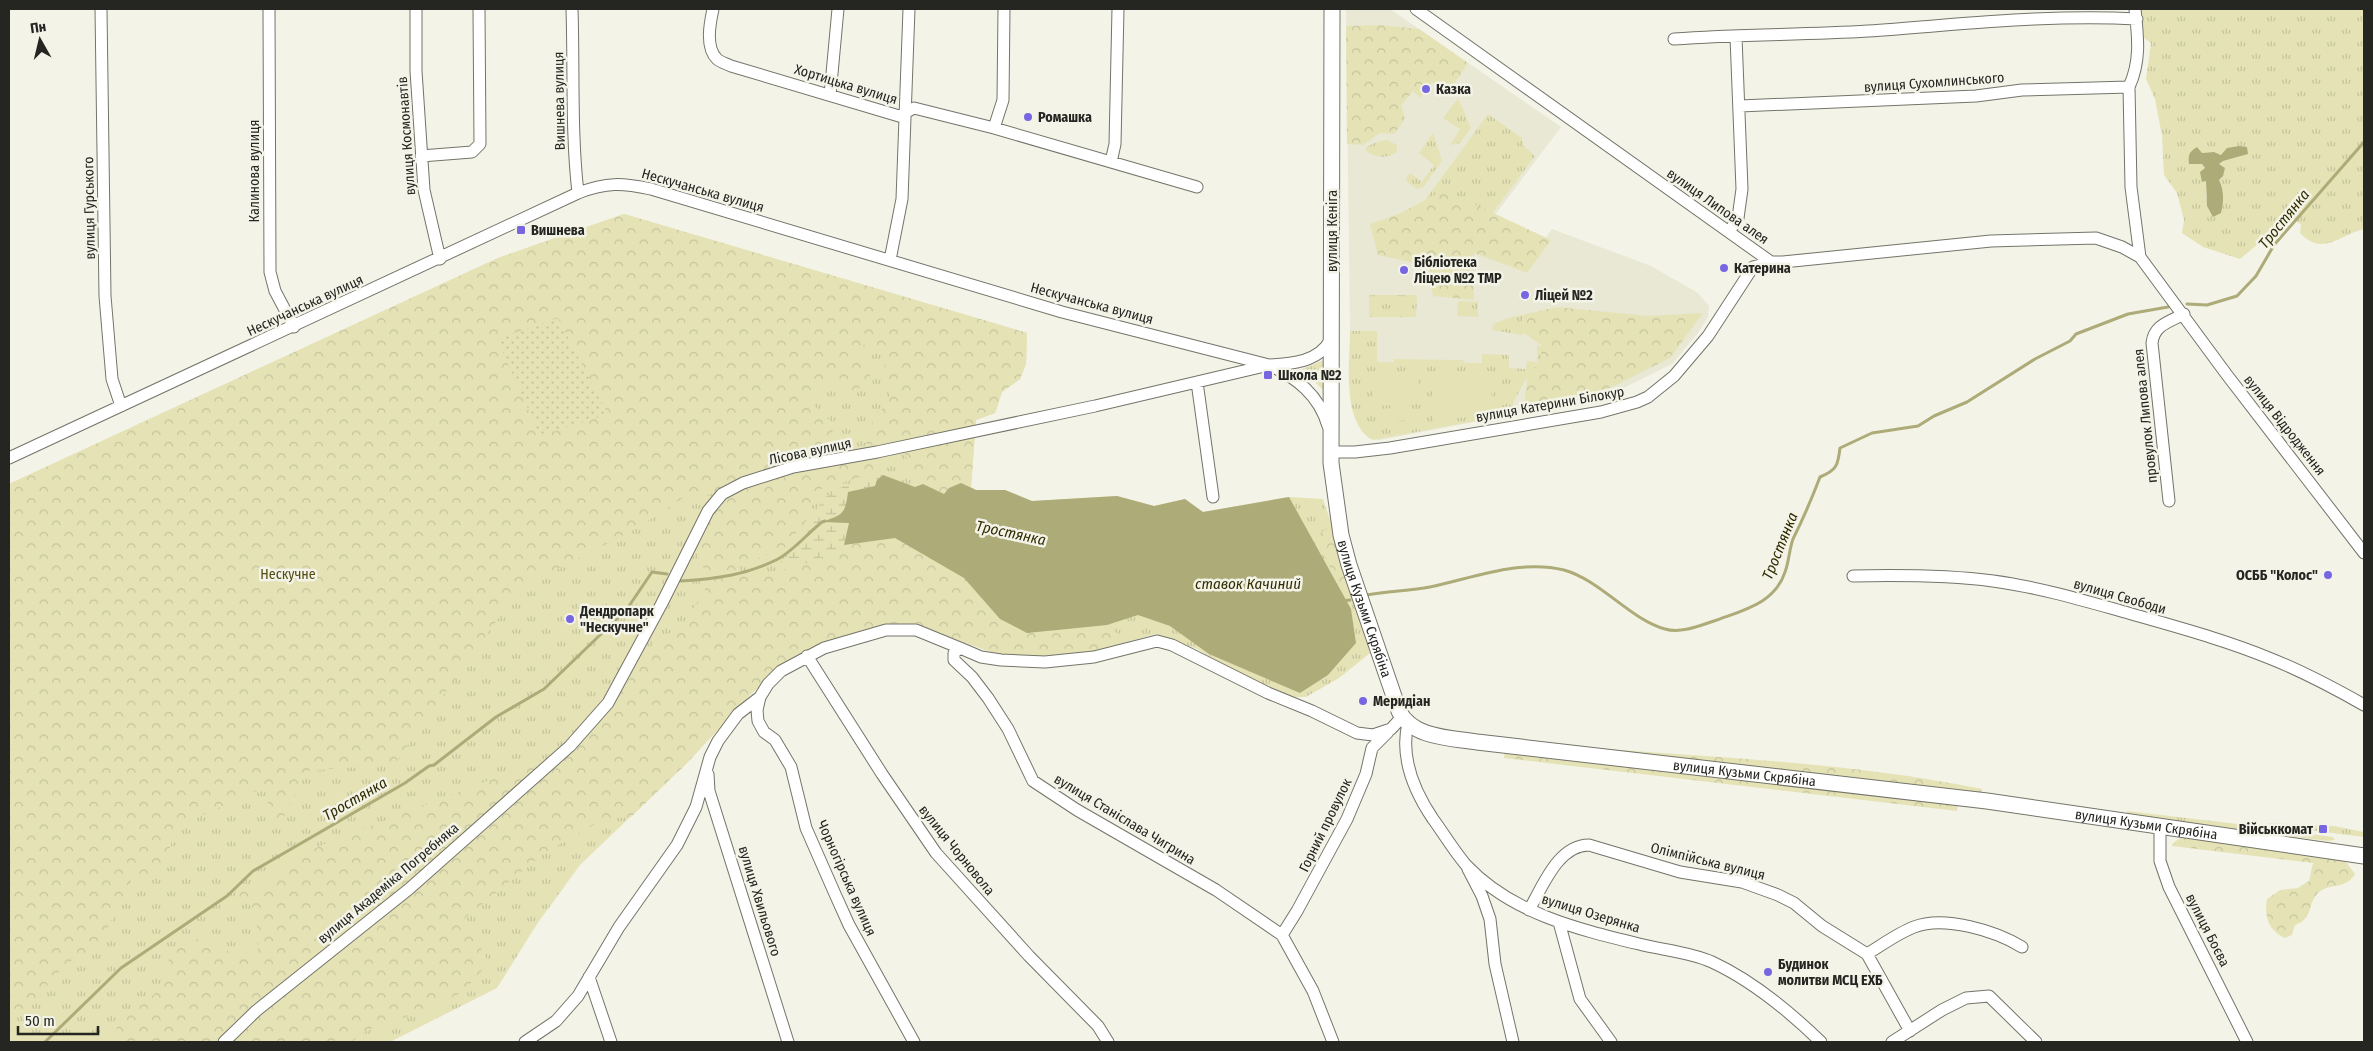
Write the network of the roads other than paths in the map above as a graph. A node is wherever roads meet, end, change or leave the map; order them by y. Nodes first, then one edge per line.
1 (101, 9) edge
2 (269, 9) edge
3 (416, 9) edge
4 (479, 9) edge
5 (572, 9) edge
6 (713, 9) edge
7 (838, 9) edge
8 (909, 9) edge
9 (1004, 9) edge
10 (1118, 9) edge
11 (1332, 9) edge
12 (1416, 9) edge
13 (2136, 14) edge
14 (1736, 37) junction
15 (1674, 39) dead end
16 (2129, 87) junction
17 (830, 95) junction
18 (1740, 106) junction
19 (905, 113) junction
20 (994, 128) junction
21 (421, 156) junction
22 (1111, 162) junction
23 (1197, 188) dead end
24 (578, 193) junction
25 (1728, 232) junction
26 (2140, 257) junction
27 (440, 258) junction
28 (890, 260) junction
29 (1771, 262) junction
30 (2184, 314) junction
31 (294, 327) junction
32 (1331, 338) junction
33 (1268, 366) junction
34 (1197, 382) junction
35 (121, 406) junction
36 (1331, 435) junction
37 (1331, 452) junction
38 (9, 458) edge
39 (1212, 497) dead end
40 (2169, 501) dead end
41 (2364, 553) edge
42 (1853, 576) dead end
43 (960, 648) junction
44 (807, 656) junction
45 (760, 697) junction
46 (2364, 705) edge
47 (1405, 720) junction
48 (1391, 729) junction
49 (570, 746) joint
50 (707, 767) junction
51 (2160, 827) junction
52 (2364, 856) edge
53 (1466, 865) junction
54 (1529, 910) junction
55 (1559, 922) junction
56 (1282, 934) junction
57 (2022, 948) dead end
58 (1868, 954) junction
59 (589, 977) junction
60 (1910, 1031) junction
61 (224, 1042) edge
62 (525, 1042) edge
63 (611, 1042) edge
64 (788, 1042) edge
65 (914, 1042) edge
66 (1108, 1042) edge
67 (1333, 1042) edge
68 (1513, 1042) edge
69 (1611, 1042) edge
70 (1821, 1042) edge
71 (1892, 1042) edge
72 (2036, 1042) edge
73 (2247, 1042) edge

1 - 35 street, вулиця Гурського
2 - 31 street, Калинова вулиця
3 - 21 street, вулиця Космонавтів
4 - 21 street
5 - 24 street, Вишнева вулиця
6 - 17 street, Хортицька вулиця
7 - 17 street
8 - 19 street
9 - 20 street
10 - 22 street
11 - 32 main road, вулиця Кеніга
12 - 25 street, вулиця Липова алея
13 - 14 street
13 - 16 street
14 - 15 street
14 - 18 street
16 - 18 street, вулиця Сухомлинського
16 - 26 street
17 - 19 street, Хортицька вулиця
18 - 25 street
19 - 20 street, Хортицька вулиця
19 - 28 street
20 - 22 street, Хортицька вулиця
21 - 27 street, вулиця Космонавтів
22 - 23 street, Хортицька вулиця
24 - 27 street, Нескучанська вулиця
24 - 28 street, Нескучанська вулиця
25 - 29 street, вулиця Липова алея
26 - 29 street, вулиця Липова алея
26 - 30 street, вулиця Липова алея
27 - 31 street, Нескучанська вулиця
28 - 33 street, Нескучанська вулиця
29 - 37 street, вулиця Катерини Білокур
30 - 40 street, провулок Липова алея
30 - 41 street, вулиця Відродження
31 - 35 street, Нескучанська вулиця
32 - 33 street, Нескучанська вулиця
32 - 36 main road, вулиця Кеніга
33 - 34 street, Лісова вулиця
33 - 36 street
34 - 39 street
34 - 49 street, Лісова вулиця
35 - 38 street, Нескучанська вулиця
36 - 37 main road, вулиця Кеніга
37 - 47 main road, вулиця Кузьми Скрябіна
42 - 46 street, вулиця Свободи
43 - 44 street
43 - 48 street
43 - 56 street, вулиця Станіслава Чигрина
44 - 45 street
44 - 66 street, вулиця Чорновола
45 - 50 street
45 - 65 street, Чорногірська вулиця
47 - 48 street
47 - 51 main road, вулиця Кузьми Скрябіна
47 - 53 street, вулиця Озерянка
48 - 56 street, Горний провулок
49 - 61 street, вулиця Академіка Погребняка
50 - 59 street
50 - 64 street, вулиця Хвильового
51 - 52 main road, вулиця Кузьми Скрябіна
51 - 73 street, вулиця Боєва
53 - 54 street, вулиця Озерянка
53 - 68 street
54 - 55 street, вулиця Озерянка
54 - 58 street, Олімпійська вулиця
55 - 69 street
55 - 70 street, вулиця Озерянка
56 - 67 street, вулиця Станіслава Чигрина
57 - 58 street
58 - 60 street
59 - 62 street
59 - 63 street
60 - 71 street
60 - 72 street

